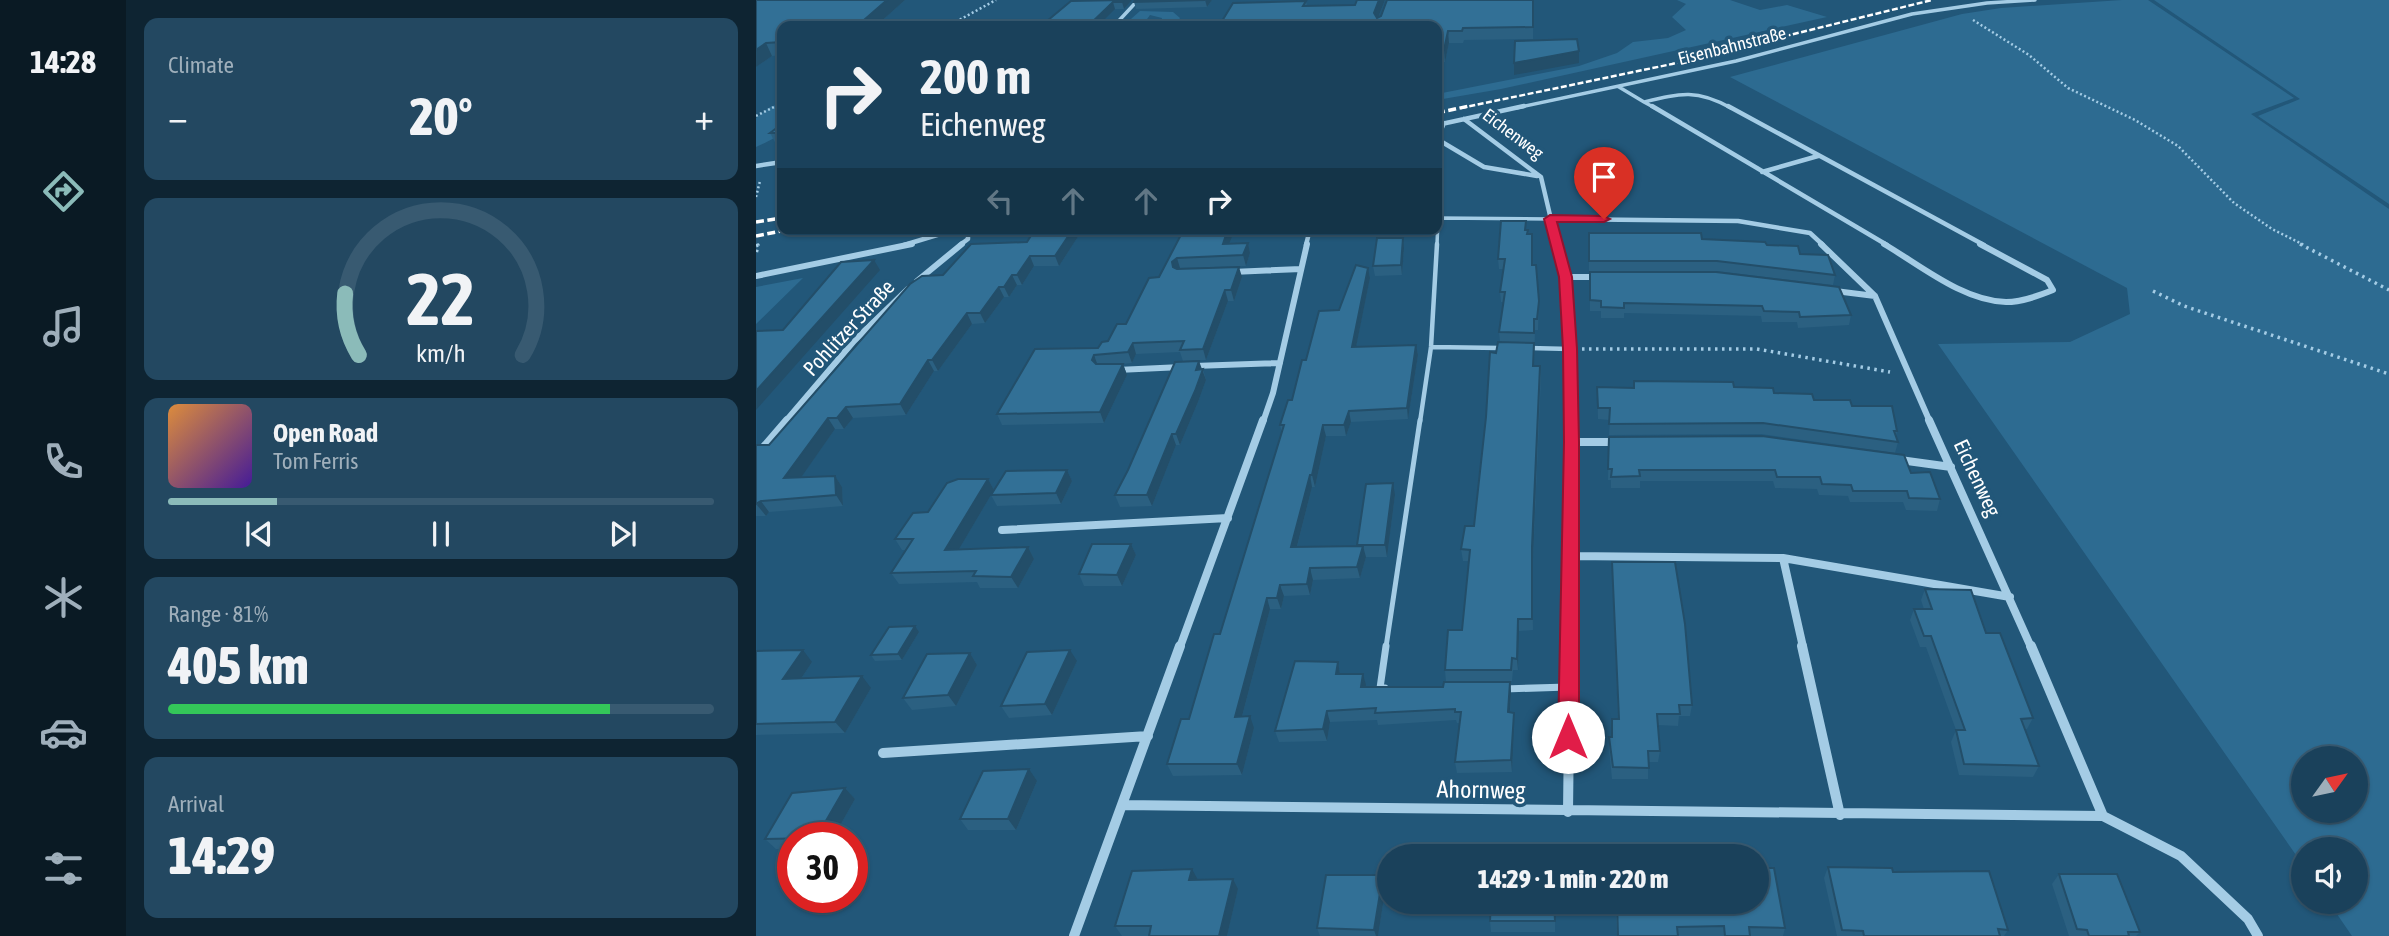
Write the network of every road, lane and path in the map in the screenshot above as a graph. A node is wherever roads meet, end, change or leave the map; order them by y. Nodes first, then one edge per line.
1 (996, 0) edge
2 (1138, 0) edge
3 (1992, 0) edge
4 (2035, 0) edge
5 (1987, 3) junction
6 (1950, 8) junction
7 (957, 21) edge
8 (1119, 21) edge
9 (1619, 87) junction
10 (1644, 102) junction
11 (777, 106) edge
12 (756, 116) edge
13 (1464, 119) junction
14 (1444, 123) joint
15 (1442, 128) edge
16 (1442, 142) edge
17 (1819, 156) junction
18 (777, 163) edge
19 (756, 166) edge
20 (1762, 172) junction
21 (1541, 177) junction
22 (1442, 218) edge
23 (1550, 219) junction
24 (939, 235) edge
25 (968, 235) edge
26 (1309, 235) edge
27 (1436, 235) edge
28 (756, 246) edge
29 (756, 254) edge
30 (1301, 269) junction
31 (1221, 272) edge
32 (756, 275) edge
33 (1565, 277) junction
34 (1606, 277) edge
35 (1822, 290) edge
36 (2389, 290) edge
37 (2153, 291) dead end
38 (1875, 296) junction
39 (1431, 347) junction
40 (1514, 348) edge
41 (1528, 348) edge
42 (1570, 349) junction
43 (1280, 362) junction
44 (1102, 370) edge
45 (1908, 374) junction
46 (2389, 374) edge
47 (1572, 442) junction
48 (1626, 442) edge
49 (756, 456) edge
50 (1897, 460) edge
51 (1951, 467) junction
52 (1228, 518) junction
53 (1002, 530) dead end
54 (1569, 556) junction
55 (1783, 558) junction
56 (2010, 597) junction
57 (1568, 687) junction
58 (1393, 688) edge
59 (1496, 689) edge
60 (1148, 736) junction
61 (883, 753) dead end
62 (1122, 805) junction
63 (1569, 812) junction
64 (1840, 815) junction
65 (2103, 816) junction
66 (1074, 936) edge
67 (2258, 936) edge

1 - 7 path
2 - 8 street
3 - 5 street
4 - 5 street, Eisenbahnstraße
5 - 6 street, Eisenbahnstraße
6 - 9 street, Eisenbahnstraße
6 - 36 path
9 - 10 street
9 - 13 street, Eisenbahnstraße
10 - 17 street
10 - 20 street
11 - 12 path
13 - 14 street, Eisenbahnstraße
13 - 21 street, Eichenweg
14 - 15 street, Eichenweg
16 - 21 street, Eichenweg
17 - 20 street
17 - 20 street
18 - 19 street
21 - 23 street, Eichenweg
22 - 23 lane
23 - 33 street, Eichenweg
23 - 38 street, Eichenweg
24 - 32 street
25 - 49 street, Pohlitzer Straße
26 - 30 street
27 - 39 lane
28 - 29 path
30 - 31 street
30 - 43 street
33 - 34 street
33 - 42 street, Eichenweg
35 - 38 street
37 - 46 path
38 - 45 street, Eichenweg
39 - 40 lane
39 - 58 lane
41 - 42 lane
42 - 45 path
42 - 47 street, Eichenweg
43 - 44 street
43 - 52 street
45 - 51 street, Eichenweg
47 - 48 street
47 - 54 street, Eichenweg
50 - 51 street
51 - 56 street, Eichenweg
52 - 53 street
52 - 60 street
54 - 55 street
54 - 57 street, Eichenweg
55 - 56 street
55 - 64 street
56 - 65 street, Eichenweg
57 - 59 lane
57 - 63 street, Eichenweg
60 - 61 street
60 - 62 street
62 - 63 street, Ahornweg
62 - 66 street
63 - 64 street, Ahornweg
64 - 65 street, Ahornweg
65 - 67 street

